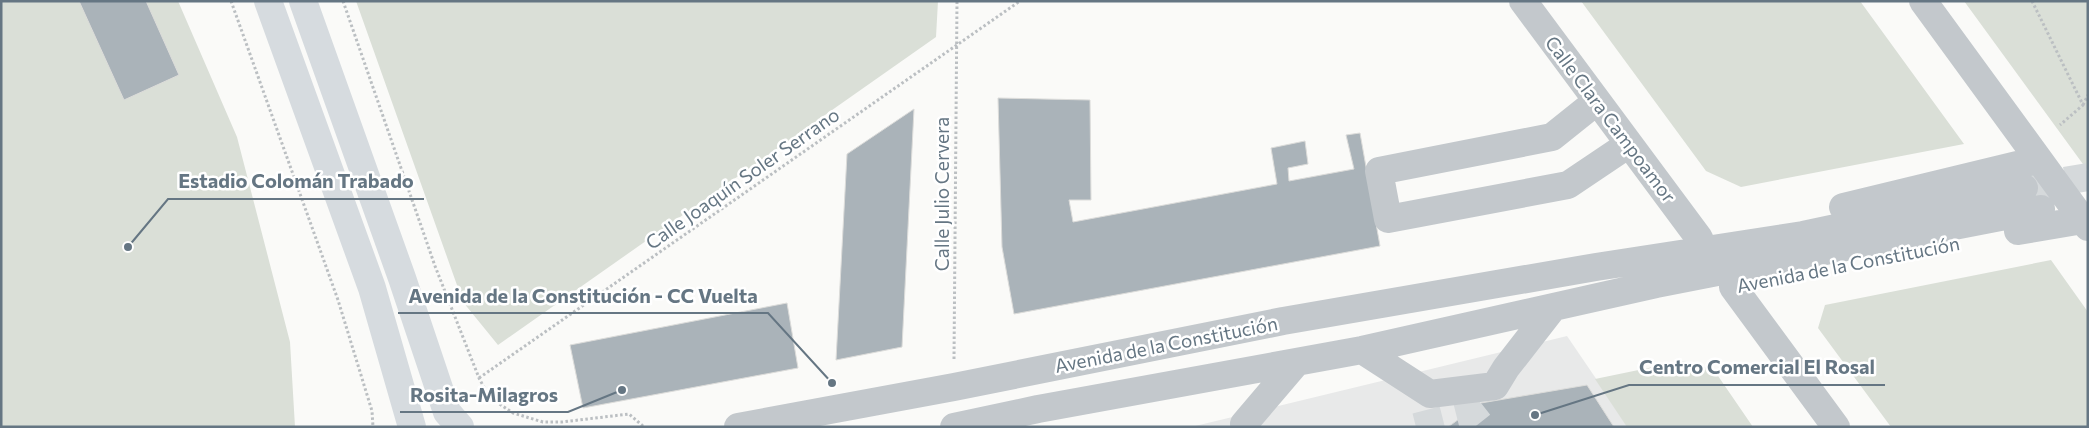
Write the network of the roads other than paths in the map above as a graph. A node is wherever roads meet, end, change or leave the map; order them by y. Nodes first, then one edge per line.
1 (268, 1) edge
2 (303, 1) edge
3 (1523, 1) edge
4 (1923, 1) edge
5 (1597, 101) junction
6 (1629, 144) junction
7 (2038, 160) junction
8 (2024, 188) tunnel mouth
9 (2041, 209) tunnel mouth
10 (2085, 224) edge
11 (1699, 238) junction
12 (1596, 267) junction
13 (1733, 287) junction
14 (1611, 295) junction
15 (1552, 309) junction
16 (1362, 350) junction
17 (1296, 363) junction
18 (1244, 424) dead end
19 (412, 427) edge
20 (460, 427) edge
21 (738, 427) edge
22 (954, 427) edge
23 (1836, 427) edge

1 - 19 main road
2 - 20 main road
3 - 5 street, Calle Clara Campoamor
4 - 7 street
5 - 6 street, Calle Clara Campoamor
5 - 6 street
6 - 11 street, Calle Clara Campoamor
7 - 10 street
7 - 11 street, Avenida de la Constitución
8 - 12 street, Avenida de la Constitución
9 - 14 street, Avenida de la Constitución
10 - 13 street, Avenida de la Constitución
11 - 12 street, Avenida de la Constitución
12 - 21 street, Avenida de la Constitución
13 - 14 street, Avenida de la Constitución
13 - 23 street
14 - 15 street, Avenida de la Constitución
15 - 16 street, Avenida de la Constitución
15 - 16 street
16 - 17 street, Avenida de la Constitución
17 - 18 street
17 - 22 street, Avenida de la Constitución

